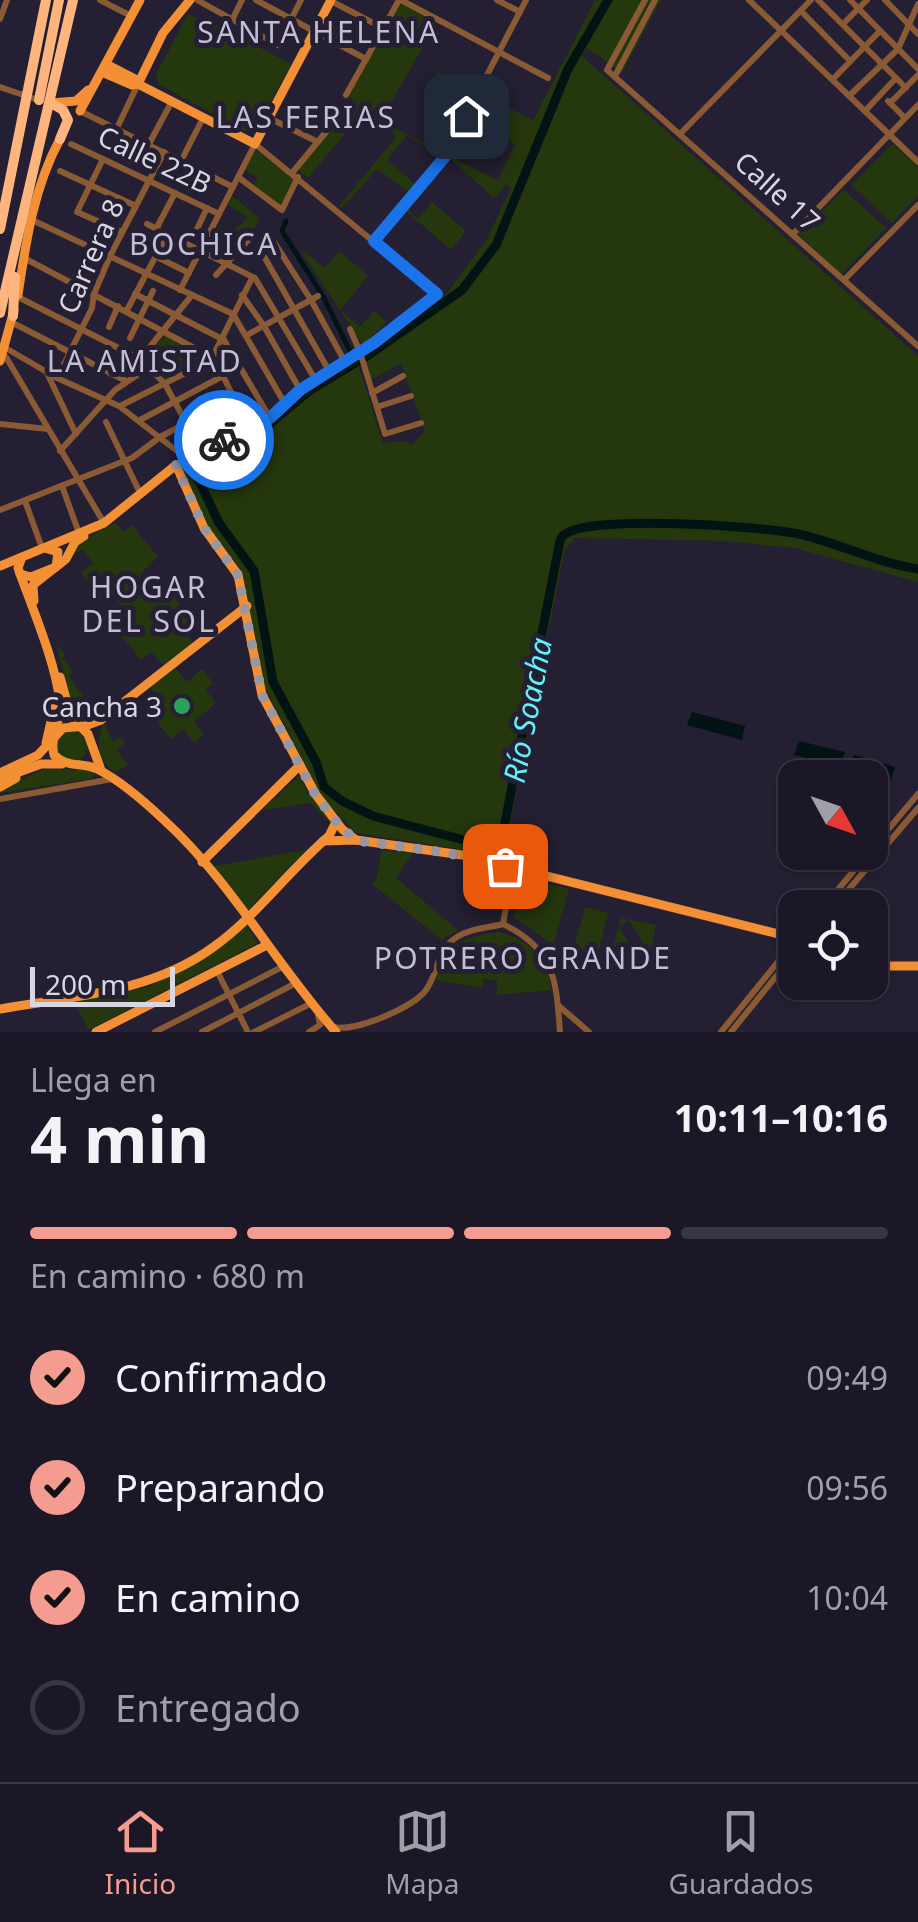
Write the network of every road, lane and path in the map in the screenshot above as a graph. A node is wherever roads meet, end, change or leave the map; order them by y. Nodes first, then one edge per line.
1 (8, 0) edge
2 (46, 0) edge
3 (60, 0) edge
4 (73, 0) edge
5 (100, 0) edge
6 (140, 0) edge
7 (193, 0) edge
8 (242, 0) edge
9 (256, 0) edge
10 (302, 0) edge
11 (331, 0) edge
12 (400, 0) edge
13 (497, 0) edge
14 (526, 0) edge
15 (644, 0) edge
16 (656, 0) edge
17 (749, 0) edge
18 (811, 0) edge
19 (818, 0) edge
20 (850, 0) edge
21 (867, 0) edge
22 (885, 0) edge
23 (918, 2) edge
24 (858, 8) junction
25 (801, 10) junction
26 (520, 12) junction
27 (131, 16) junction
28 (0, 17) edge
29 (292, 19) junction
30 (232, 20) junction
31 (842, 24) junction
32 (909, 25) junction
33 (383, 28) junction
34 (782, 29) junction
35 (880, 31) junction
36 (315, 32) junction
37 (918, 34) edge
38 (865, 47) junction
39 (898, 49) junction
40 (499, 52) junction
41 (366, 59) junction
42 (850, 61) junction
43 (883, 64) junction
44 (104, 68) junction
45 (918, 72) edge
46 (611, 73) junction
47 (548, 78) dead end
48 (896, 78) junction
49 (833, 79) junction
50 (138, 84) junction
51 (0, 87) edge
52 (906, 88) junction
53 (346, 94) dead end
54 (882, 94) junction
55 (850, 95) junction
56 (39, 100) junction
57 (172, 101) junction
58 (890, 103) junction
59 (918, 105) edge
60 (80, 111) joint
61 (865, 111) junction
62 (340, 115) dead end
63 (204, 118) junction
64 (270, 118) junction
65 (905, 118) junction
66 (116, 129) junction
67 (681, 132) junction
68 (888, 134) junction
69 (66, 142) junction
70 (318, 142) junction
71 (149, 144) junction
72 (255, 144) junction
73 (164, 152) junction
74 (102, 159) junction
75 (181, 160) junction
76 (918, 162) edge
77 (60, 171) dead end
78 (295, 175) junction
79 (238, 177) junction
80 (149, 181) junction
81 (5, 183) edge
82 (90, 186) junction
83 (232, 188) junction
84 (175, 193) junction
85 (918, 205) edge
86 (136, 206) junction
87 (207, 208) junction
88 (219, 214) junction
89 (25, 223) junction
90 (147, 224) dead end
91 (197, 228) dead end
92 (0, 229) edge
93 (156, 229) junction
94 (122, 232) junction
95 (167, 234) junction
96 (793, 234) junction
97 (251, 237) dead end
98 (374, 241) junction
99 (274, 242) dead end
100 (200, 251) junction
101 (110, 256) junction
102 (156, 256) junction
103 (24, 258) junction
104 (265, 258) dead end
105 (226, 264) junction
106 (189, 273) junction
107 (146, 274) junction
108 (216, 275) dead end
109 (253, 278) junction
110 (844, 280) junction
111 (180, 290) junction
112 (153, 291) dead end
113 (94, 294) junction
114 (135, 294) junction
115 (192, 295) junction
116 (244, 296) junction
117 (18, 297) junction
118 (315, 298) junction
119 (148, 301) junction
120 (118, 306) junction
121 (294, 309) junction
122 (127, 310) junction
123 (0, 313) edge
124 (176, 314) junction
125 (233, 314) junction
126 (140, 317) junction
127 (280, 317) junction
128 (12, 319) junction
129 (109, 326) dead end
130 (264, 326) junction
131 (81, 330) junction
132 (350, 330) dead end
133 (162, 331) junction
134 (247, 335) junction
135 (130, 338) dead end
136 (222, 338) junction
137 (918, 346) edge
138 (2, 350) edge
139 (70, 352) junction
140 (362, 357) junction
141 (140, 359) junction
142 (212, 360) junction
143 (345, 362) junction
144 (149, 367) junction
145 (330, 371) junction
146 (46, 372) junction
147 (223, 376) junction
148 (403, 376) dead end
149 (57, 378) junction
150 (315, 380) junction
151 (126, 381) junction
152 (164, 384) junction
153 (300, 390) junction
154 (372, 393) junction
155 (411, 396) dead end
156 (233, 398) junction
157 (106, 400) junction
158 (175, 403) junction
159 (285, 404) junction
160 (119, 406) junction
161 (377, 407) junction
162 (212, 409) junction
163 (270, 418) junction
164 (140, 420) junction
165 (106, 422) dead end
166 (186, 423) junction
167 (420, 423) dead end
168 (0, 424) edge
169 (249, 428) junction
170 (48, 430) junction
171 (76, 434) junction
172 (160, 437) junction
173 (227, 438) junction
174 (60, 450) junction
175 (201, 450) junction
176 (125, 461) junction
177 (180, 464) junction
178 (76, 480) junction
179 (62, 486) junction
180 (141, 494) junction
181 (25, 501) junction
182 (0, 510) edge
183 (104, 523) junction
184 (80, 535) junction
185 (42, 548) junction
186 (23, 556) junction
187 (0, 566) edge
188 (56, 568) junction
189 (20, 574) junction
190 (247, 606) junction
191 (56, 687) junction
192 (101, 720) junction
193 (78, 726) junction
194 (54, 736) junction
195 (92, 744) junction
196 (38, 758) junction
197 (69, 764) junction
198 (300, 765) junction
199 (99, 770) junction
200 (0, 773) edge
201 (112, 779) junction
202 (90, 783) junction
203 (0, 787) edge
204 (918, 794) edge
205 (0, 798) edge
206 (918, 808) edge
207 (336, 819) junction
208 (888, 830) edge
209 (356, 840) junction
210 (324, 841) junction
211 (202, 862) junction
212 (513, 868) junction
213 (854, 870) edge
214 (838, 890) edge
215 (848, 890) edge
216 (246, 919) junction
217 (503, 924) junction
218 (778, 936) edge
219 (268, 944) junction
220 (778, 961) edge
221 (888, 965) edge
222 (284, 966) junction
223 (918, 966) edge
224 (217, 971) junction
225 (778, 974) edge
226 (296, 983) junction
227 (228, 994) junction
228 (558, 1005) junction
229 (314, 1006) junction
230 (0, 1009) edge
231 (238, 1014) junction
232 (377, 1019) junction
233 (333, 1030) edge
234 (96, 1032) edge
235 (155, 1032) edge
236 (202, 1032) edge
237 (250, 1032) edge
238 (309, 1032) edge
239 (368, 1032) edge
240 (560, 1032) edge
241 (589, 1032) edge
242 (721, 1032) edge
243 (730, 1032) edge

1 - 28 street
2 - 56 highway
3 - 56 highway
4 - 56 highway
5 - 27 street
6 - 27 main road
7 - 30 street
7 - 50 main road
8 - 30 street
9 - 29 street
10 - 29 street
11 - 33 street
11 - 36 main road
12 - 33 street
12 - 40 street
13 - 26 street
14 - 26 street
15 - 46 street
16 - 46 street
17 - 34 street
18 - 25 street
19 - 31 street
20 - 24 street
21 - 24 street
22 - 32 street
23 - 32 street
24 - 31 street
24 - 35 street
25 - 34 street
25 - 42 street
26 - 40 street
27 - 44 main road
29 - 30 street
29 - 36 street
31 - 38 street
32 - 37 street
32 - 39 street
33 - 41 street
34 - 49 street
34 - 67 street
35 - 38 street
35 - 39 street
36 - 41 street
36 - 64 main road
38 - 42 street
38 - 43 street
39 - 43 street
39 - 45 street
40 - 47 street
40 - 98 street
41 - 53 street
42 - 49 street
43 - 48 street
43 - 55 street
44 - 50 main road
44 - 56 main road
44 - 60 main road
45 - 52 street
46 - 67 street, Calle 17
48 - 52 street
48 - 54 street
49 - 55 street
50 - 57 main road
50 - 66 street
51 - 56 street
52 - 58 street
54 - 58 street
54 - 61 street
55 - 61 street
56 - 69 highway
56 - 81 highway
56 - 89 highway
57 - 63 main road
57 - 71 street
58 - 65 street
59 - 65 street
60 - 66 street
61 - 68 street
62 - 70 street
63 - 72 main road
63 - 75 street
64 - 70 street
64 - 72 main road
65 - 68 street
66 - 71 street
67 - 96 street, Calle 17
68 - 76 street
68 - 96 street
69 - 74 street, Calle 22B
69 - 89 main road
70 - 78 street
71 - 73 street
72 - 78 street
72 - 79 street
73 - 75 street
73 - 80 street, Carrera 8
74 - 80 street, Calle 22B
74 - 82 street
75 - 83 street
77 - 82 street
78 - 79 street
78 - 98 street
79 - 83 street
80 - 84 street, Calle 22B
80 - 86 street, Carrera 8
81 - 92 highway
82 - 86 street
82 - 94 street
83 - 88 street
84 - 87 street, Calle 22B
84 - 93 street
85 - 110 street
86 - 94 street, Carrera 8
87 - 88 street, Calle 22B
87 - 91 street
88 - 100 street
89 - 101 street
89 - 103 main road
89 - 123 highway
89 - 128 highway
90 - 93 street
93 - 95 street
94 - 101 street, Carrera 8
95 - 100 street
95 - 102 street
96 - 110 street, Calle 17
97 - 105 street
98 - 140 street
99 - 118 street
100 - 105 street
100 - 106 street
101 - 107 street
101 - 113 street, Carrera 8
102 - 106 street
102 - 107 street
103 - 113 street
103 - 117 main road
104 - 121 street
105 - 108 street
105 - 109 street
106 - 111 street
107 - 111 street
107 - 114 street
109 - 116 street
109 - 127 street
110 - 137 street, Calle 17
111 - 115 street
112 - 119 street
113 - 120 street
113 - 131 street, Carrera 8
114 - 119 street
114 - 122 street
115 - 124 street
115 - 125 street
116 - 125 street
116 - 130 street
117 - 128 main road
117 - 131 street
118 - 121 street
118 - 143 street
119 - 124 street
119 - 126 street
120 - 122 street
120 - 129 street
121 - 127 street
121 - 145 street
122 - 126 street
124 - 133 street
124 - 136 street
125 - 134 street
125 - 136 street
126 - 133 street
126 - 135 street
127 - 130 street
127 - 150 street
128 - 138 main road
128 - 139 street
130 - 134 street
130 - 153 street
131 - 139 street, Carrera 8
131 - 141 street
132 - 140 street
133 - 141 street
133 - 142 street
134 - 159 street
136 - 142 street
136 - 163 street
138 - 146 street
138 - 170 street
139 - 149 street, Carrera 8
139 - 151 street
140 - 143 street
140 - 154 street
141 - 144 street
142 - 147 street
142 - 152 street
143 - 145 street
144 - 151 street
144 - 152 street
145 - 150 street
146 - 149 street
146 - 171 street
147 - 156 street
147 - 158 street
148 - 154 street
149 - 157 street
150 - 153 street
151 - 157 street
152 - 158 street
152 - 160 street
153 - 159 street
154 - 161 street
155 - 161 street
156 - 162 street
156 - 169 street
157 - 160 street
157 - 171 street
158 - 164 street
158 - 166 street
159 - 163 street
160 - 164 street
161 - 167 street
162 - 166 street
162 - 173 street
163 - 169 street
164 - 172 street
165 - 176 street
166 - 172 street
166 - 175 street
168 - 170 street
169 - 173 street
170 - 174 street
171 - 174 street
172 - 176 street
172 - 177 street
173 - 175 street
174 - 178 street
175 - 177 street
176 - 178 street
176 - 180 street
177 - 180 main road
177 - 184 main road
177 - 190 main road
178 - 179 street
178 - 183 street
179 - 181 street
179 - 184 street
180 - 183 main road
181 - 182 street
181 - 185 street
183 - 184 main road
184 - 185 main road
184 - 188 main road
185 - 186 main road
185 - 188 main road
186 - 187 main road
186 - 189 main road
188 - 189 main road
188 - 193 main road
189 - 191 main road
190 - 192 main road
190 - 198 main road
191 - 194 main road
191 - 196 main road
192 - 193 main road
192 - 195 main road
193 - 194 main road
193 - 195 main road
194 - 196 main road
194 - 197 main road
195 - 197 main road
195 - 199 main road
196 - 197 main road
196 - 200 main road
196 - 203 main road
197 - 199 main road
198 - 207 main road
198 - 211 main road
199 - 201 main road
199 - 202 street
201 - 202 street
201 - 211 main road
202 - 205 street
204 - 208 street
206 - 215 street
207 - 209 main road
207 - 210 main road
209 - 210 main road
209 - 212 main road
210 - 216 main road
211 - 216 main road
212 - 217 street
212 - 218 main road
213 - 214 street
216 - 219 main road
216 - 230 main road
217 - 228 street
217 - 232 street
219 - 222 main road
219 - 224 main road
220 - 242 street
221 - 223 main road
222 - 226 main road
222 - 227 street
224 - 227 street
224 - 234 main road
225 - 243 street
226 - 229 main road
226 - 231 street
227 - 231 street
227 - 235 street
228 - 240 street
228 - 241 street
229 - 233 main road
229 - 237 street
229 - 238 street
231 - 236 street
231 - 237 street
232 - 233 street
232 - 239 street

